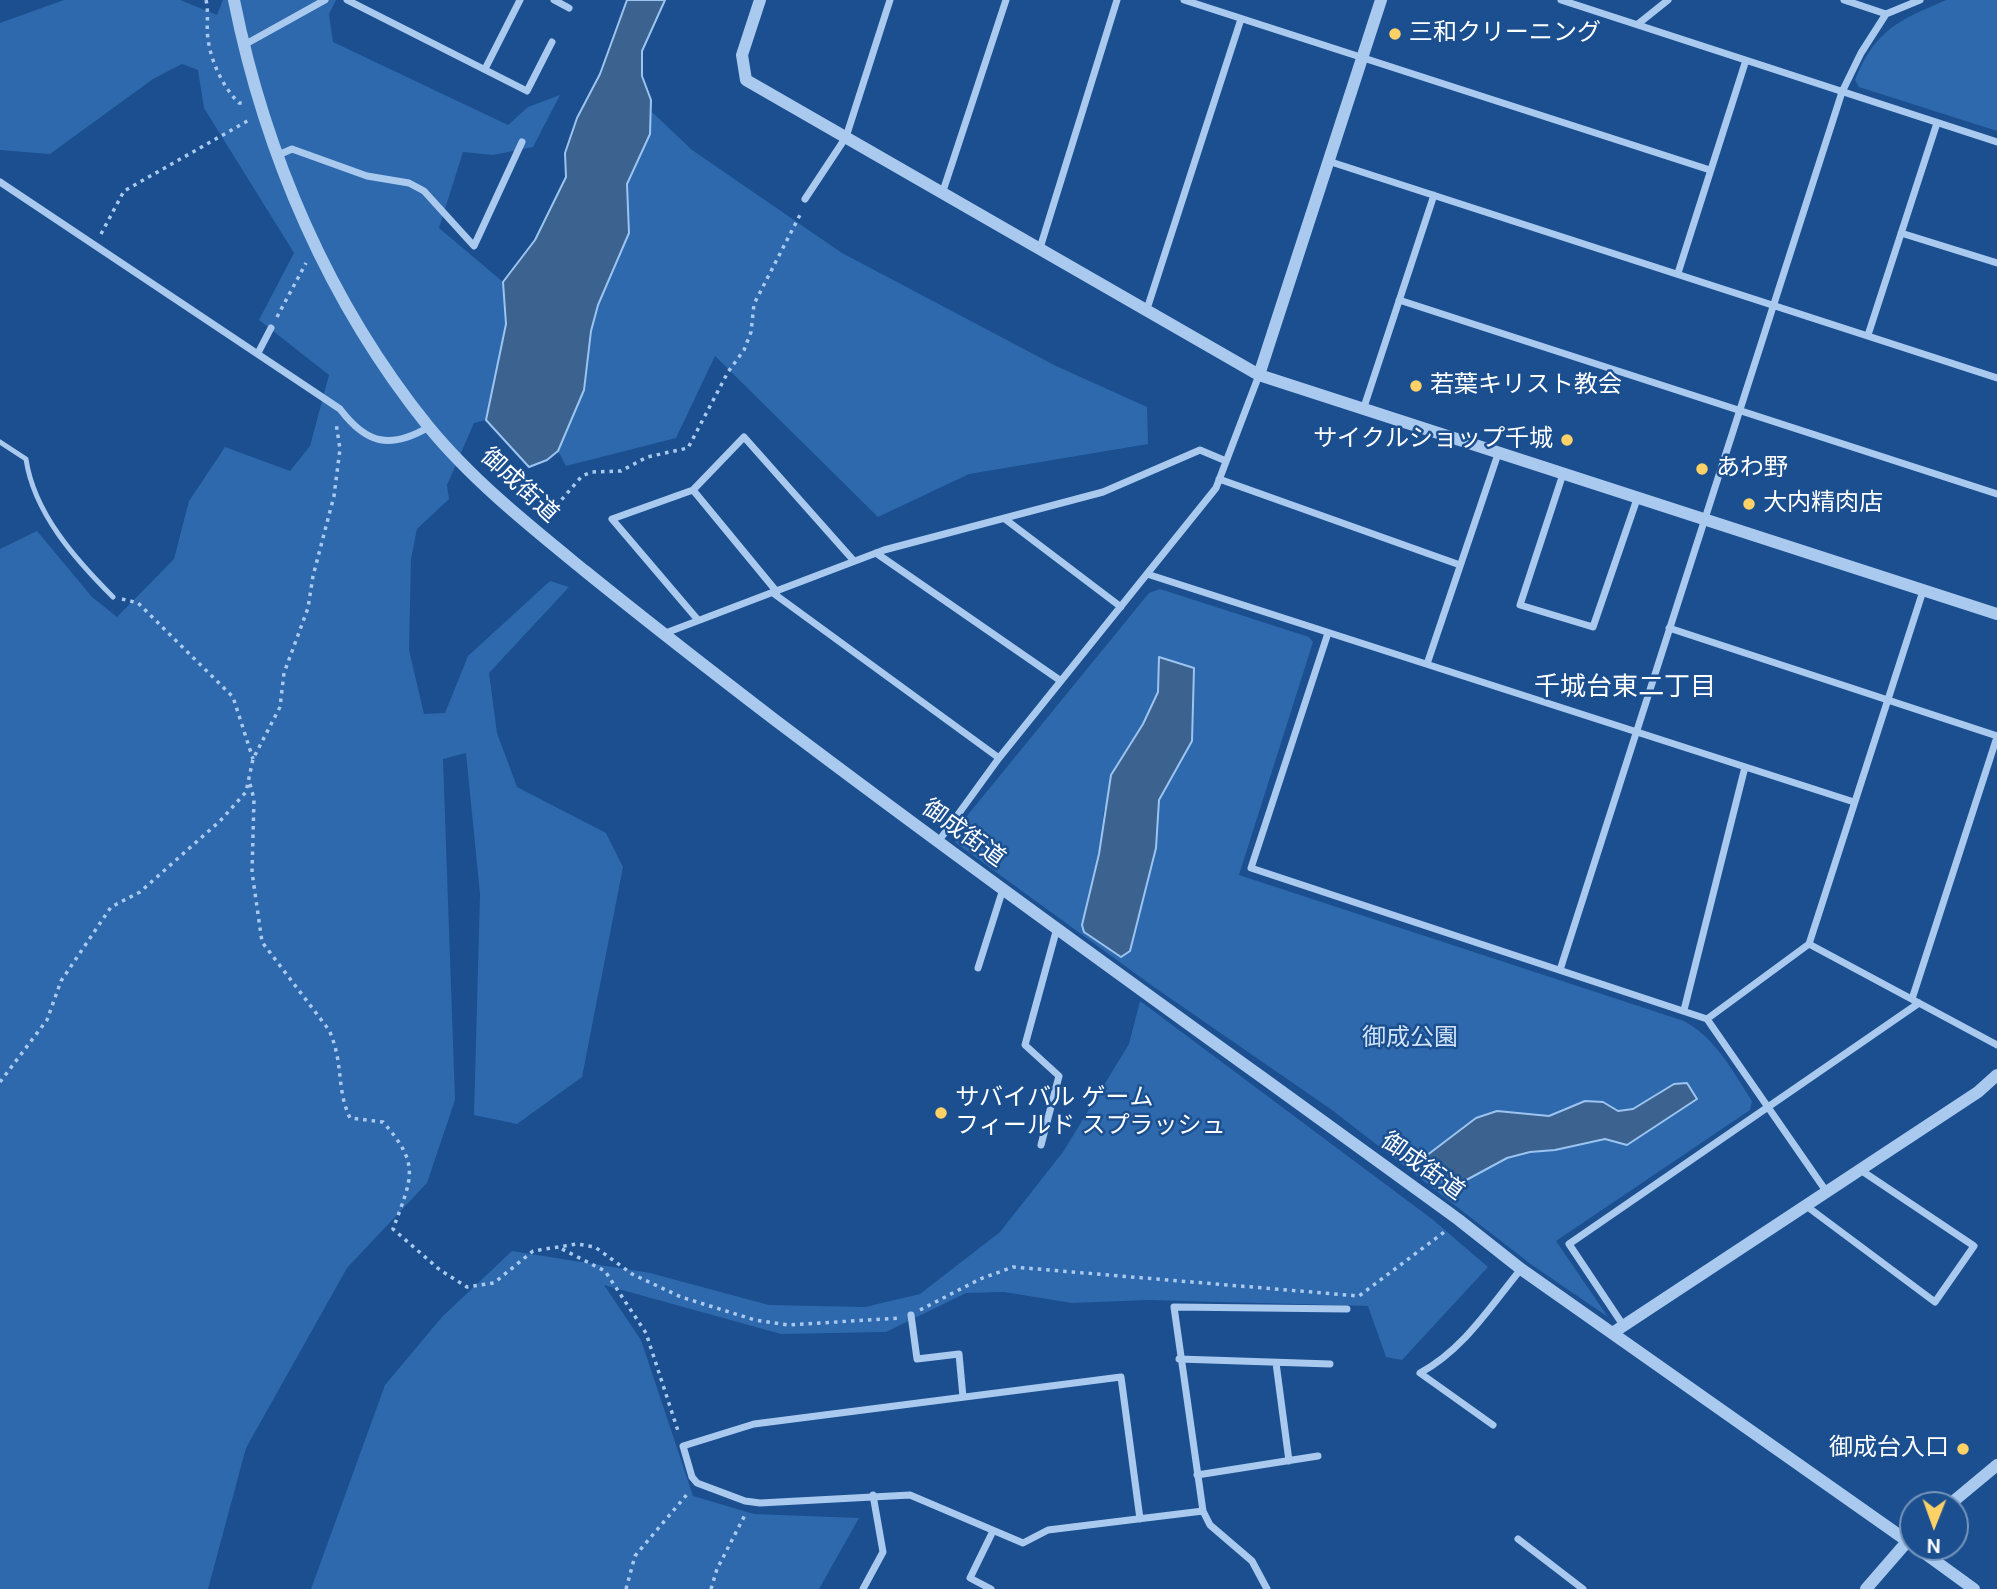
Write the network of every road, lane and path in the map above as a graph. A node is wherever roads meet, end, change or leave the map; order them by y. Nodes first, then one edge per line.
1 (206, 0) edge
2 (234, 0) edge
3 (325, 0) edge
4 (346, 0) edge
5 (520, 0) edge
6 (554, 0) edge
7 (760, 0) edge
8 (890, 0) edge
9 (1006, 0) edge
10 (1117, 0) edge
11 (1184, 0) edge
12 (1381, 0) edge
13 (1562, 0) edge
14 (1668, 0) edge
15 (1844, 0) edge
16 (1920, 0) edge
17 (569, 8) dead end
18 (1886, 14) junction
19 (1241, 19) junction
20 (1638, 24) junction
21 (552, 42) dead end
22 (244, 45) junction
23 (1363, 58) junction
24 (1746, 60) junction
25 (485, 69) junction
26 (1842, 92) junction
27 (260, 108) junction
28 (1937, 122) junction
29 (846, 137) junction
30 (522, 142) dead end
31 (1997, 142) edge
32 (276, 156) junction
33 (1327, 160) junction
34 (1710, 170) junction
35 (0, 182) edge
36 (942, 194) junction
37 (1434, 195) junction
38 (805, 199) joint
39 (1901, 233) junction
40 (96, 244) junction
41 (316, 246) junction
42 (1040, 248) junction
43 (1997, 263) edge
44 (1678, 273) junction
45 (1399, 300) junction
46 (1773, 305) junction
47 (1146, 312) junction
48 (271, 328) joint
49 (1868, 335) junction
50 (258, 353) junction
51 (1259, 375) junction
52 (1997, 378) edge
53 (333, 404) junction
54 (1363, 410) junction
55 (1738, 410) junction
56 (429, 428) junction
57 (0, 442) edge
58 (1497, 454) junction
59 (1226, 461) junction
60 (1563, 474) junction
61 (1219, 479) junction
62 (693, 490) junction
63 (1997, 494) edge
64 (1637, 499) junction
65 (1005, 519) junction
66 (1704, 520) junction
67 (535, 531) junction
68 (876, 553) junction
69 (854, 561) junction
70 (1460, 565) junction
71 (1147, 574) junction
72 (1923, 591) junction
73 (775, 592) junction
74 (113, 597) joint
75 (1121, 607) junction
76 (1997, 614) edge
77 (698, 621) junction
78 (1669, 628) junction
79 (1328, 633) junction
80 (661, 634) junction
81 (1427, 664) junction
82 (1060, 681) junction
83 (1888, 701) junction
84 (1635, 732) junction
85 (1997, 737) edge
86 (999, 758) junction
87 (253, 759) junction
88 (1745, 767) junction
89 (250, 784) junction
90 (1854, 802) junction
91 (938, 843) junction
92 (1003, 890) junction
93 (1057, 928) junction
94 (1809, 944) junction
95 (978, 968) dead end
96 (1560, 970) junction
97 (1916, 1001) junction
98 (1684, 1010) junction
99 (1707, 1019) junction
100 (1997, 1045) edge
101 (1997, 1075) edge
102 (0, 1082) edge
103 (1768, 1109) junction
104 (1041, 1145) dead end
105 (1859, 1169) junction
106 (1826, 1191) junction
107 (1804, 1205) junction
108 (1459, 1220) junction
109 (560, 1248) junction
110 (1521, 1269) junction
111 (1347, 1309) dead end
112 (911, 1315) junction
113 (1619, 1329) junction
114 (1179, 1359) junction
115 (1276, 1363) junction
116 (1330, 1364) dead end
117 (962, 1398) junction
118 (1493, 1425) dead end
119 (683, 1446) junction
120 (1318, 1457) dead end
121 (1289, 1461) junction
122 (1997, 1465) edge
123 (1197, 1475) junction
124 (697, 1483) junction
125 (1966, 1491) edge
126 (873, 1495) junction
127 (752, 1502) junction
128 (1203, 1511) junction
129 (1140, 1518) junction
130 (993, 1531) junction
131 (1899, 1533) edge
132 (1518, 1539) dead end
133 (1899, 1555) edge
134 (1937, 1561) edge
135 (626, 1589) edge
136 (711, 1589) edge
137 (863, 1589) edge
138 (991, 1589) edge
139 (1267, 1589) edge
140 (1583, 1589) edge
141 (1866, 1589) edge
142 (1974, 1589) edge

1 - 27 path
2 - 22 street, 御成街道
3 - 22 street
4 - 25 street
5 - 25 street
6 - 17 street
7 - 29 street
8 - 29 street
9 - 36 street
10 - 42 street
11 - 19 street
12 - 23 street
13 - 20 street
14 - 20 street
15 - 18 street
16 - 18 street
18 - 26 street
19 - 23 street
19 - 47 street
20 - 24 street
21 - 25 street
22 - 27 street, 御成街道
23 - 33 street
23 - 34 street
24 - 26 street
24 - 34 street
26 - 28 street
26 - 46 street
27 - 32 street, 御成街道
27 - 40 path
28 - 31 street
28 - 39 street
29 - 36 street
29 - 38 street
30 - 32 street
32 - 41 street, 御成街道
33 - 37 street
33 - 51 street
34 - 44 street
35 - 40 street
36 - 42 street
37 - 44 street
37 - 45 street
38 - 67 path
39 - 43 street
39 - 49 street
40 - 50 street
41 - 48 path
41 - 56 street, 御成街道
42 - 47 street
44 - 46 street
45 - 54 street
45 - 55 street
46 - 49 street
46 - 55 street
47 - 51 street
48 - 50 street
49 - 52 street
50 - 53 street
51 - 54 street
51 - 59 street
53 - 56 street
53 - 87 path
54 - 58 street
55 - 63 street
55 - 66 street
56 - 67 street, 御成街道
57 - 74 lane
58 - 60 street
58 - 70 street
59 - 61 street
59 - 65 street
60 - 64 street
60 - 64 street
61 - 70 street
61 - 71 street
62 - 69 street
62 - 73 street
62 - 77 street
64 - 66 street
65 - 68 street
65 - 75 street
66 - 72 street
66 - 78 street
67 - 80 street, 御成街道
68 - 69 street
68 - 82 street
69 - 73 street
70 - 81 street
71 - 75 street
71 - 79 street
72 - 76 street
72 - 83 street
73 - 77 street
73 - 86 street
74 - 87 path
75 - 82 street
77 - 80 street
78 - 83 street
78 - 84 street
79 - 81 street
79 - 96 street
80 - 91 street, 御成街道
81 - 84 street
82 - 86 street
83 - 85 street
83 - 90 street
84 - 88 street
84 - 96 street
85 - 97 street
86 - 91 street
87 - 89 path
88 - 90 street
88 - 98 street
89 - 102 path
89 - 109 path
90 - 94 street
91 - 92 street, 御成街道
92 - 93 street, 御成街道
92 - 95 street
93 - 104 street
93 - 108 street, 御成街道
94 - 97 street
94 - 99 street
96 - 98 street
97 - 100 street
97 - 103 street
98 - 99 street
99 - 103 street
101 - 105 street
103 - 106 street
103 - 113 street
105 - 106 street
105 - 107 street
106 - 107 street
107 - 113 street
108 - 110 street, 御成街道
108 - 112 path
109 - 112 path
109 - 119 path
110 - 113 street, 御成街道
110 - 118 street
111 - 114 street
112 - 117 street
113 - 131 street, 御成街道
114 - 115 street
114 - 123 street
115 - 116 street
115 - 121 street
117 - 119 street
117 - 129 street
119 - 124 street
120 - 121 street
121 - 123 street
122 - 125 street
123 - 128 street
124 - 127 street
124 - 135 path
126 - 127 street
126 - 130 street
126 - 137 street
127 - 136 path
128 - 129 street
128 - 139 street
129 - 130 street
130 - 138 street
132 - 140 street
133 - 141 street
134 - 142 street, 御成街道

